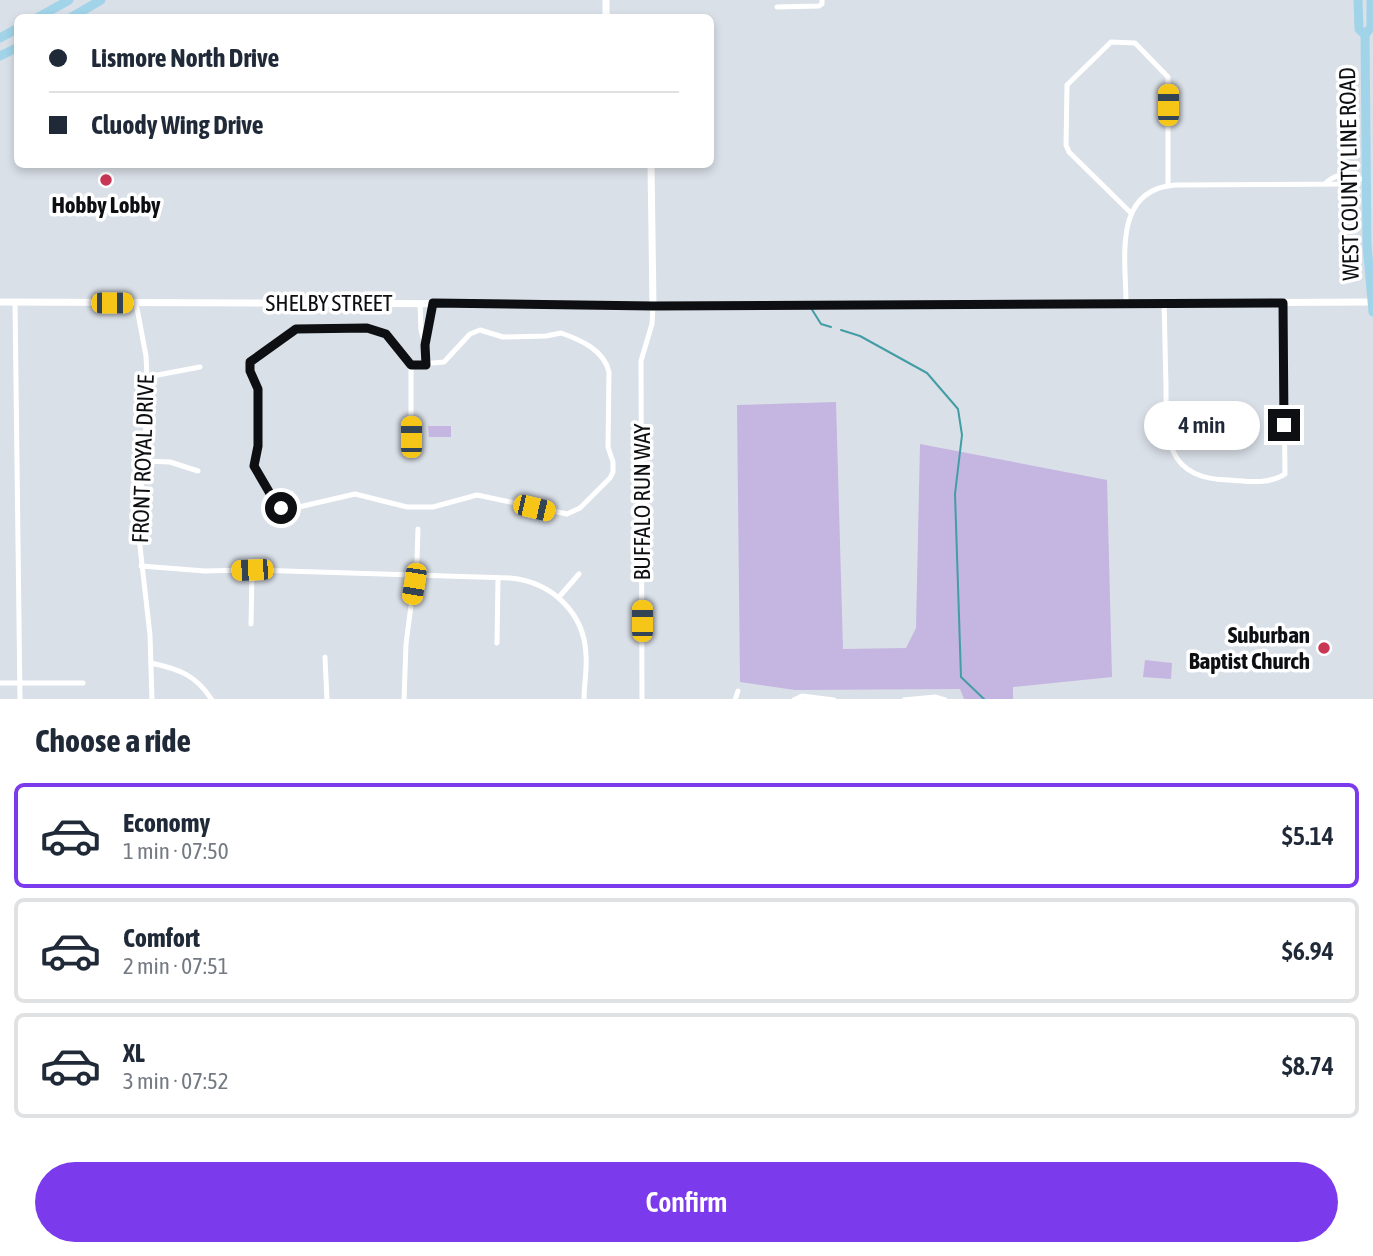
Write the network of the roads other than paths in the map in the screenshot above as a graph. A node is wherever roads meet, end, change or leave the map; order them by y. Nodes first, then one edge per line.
1 (69, 0) edge
2 (101, 0) edge
3 (822, 0) edge
4 (1358, 0) edge
5 (1371, 0) edge
6 (778, 7) dead end
7 (44, 14) edge
8 (77, 14) edge
9 (1365, 35) junction
10 (651, 168) edge
11 (1362, 180) junction
12 (1326, 183) junction
13 (1168, 186) junction
14 (1131, 213) junction
15 (1370, 245) edge
16 (0, 302) edge
17 (1372, 302) edge
18 (15, 303) junction
19 (136, 303) junction
20 (420, 303) junction
21 (433, 303) junction
22 (1126, 303) junction
23 (1164, 303) junction
24 (1283, 303) junction
25 (653, 306) junction
26 (1373, 312) edge
27 (425, 345) junction
28 (411, 365) junction
29 (426, 365) junction
30 (200, 368) dead end
31 (147, 377) junction
32 (411, 437) dead end
33 (144, 461) junction
34 (198, 471) dead end
35 (418, 529) dead end
36 (141, 566) junction
37 (252, 570) junction
38 (579, 574) dead end
39 (415, 576) junction
40 (499, 578) junction
41 (559, 597) junction
42 (251, 624) dead end
43 (497, 643) dead end
44 (325, 657) dead end
45 (151, 663) junction
46 (0, 683) edge
47 (20, 683) junction
48 (83, 683) dead end
49 (738, 691) dead end
50 (796, 698) edge
51 (20, 699) edge
52 (152, 699) edge
53 (212, 699) edge
54 (327, 699) edge
55 (404, 699) edge
56 (584, 699) edge
57 (642, 699) edge
58 (735, 699) edge
59 (834, 699) edge
60 (904, 699) edge
61 (944, 699) edge

1 - 7 main road
2 - 8 main road
3 - 6 street
4 - 9 main road, WEST COUNTY LINE ROAD
5 - 9 main road, WEST COUNTY LINE ROAD
9 - 11 main road, WEST COUNTY LINE ROAD
10 - 25 street
11 - 12 street
11 - 12 street
11 - 15 main road, WEST COUNTY LINE ROAD
12 - 13 street
13 - 14 street
13 - 14 street
14 - 22 street
15 - 17 main road, WEST COUNTY LINE ROAD
16 - 18 street, SHELBY STREET
17 - 24 street, SHELBY STREET
17 - 26 main road, WEST COUNTY LINE ROAD
18 - 19 street, SHELBY STREET
18 - 47 street
19 - 20 street, SHELBY STREET
19 - 31 street, FRONT ROYAL DRIVE
20 - 21 street, SHELBY STREET
20 - 27 street
21 - 25 street, SHELBY STREET
21 - 27 street
22 - 23 street, SHELBY STREET
22 - 25 street, SHELBY STREET
23 - 24 street, SHELBY STREET
23 - 24 street
25 - 57 street, BUFFALO RUN WAY
27 - 29 street
28 - 29 street
28 - 29 street
28 - 32 street
30 - 31 street
31 - 33 street, FRONT ROYAL DRIVE
33 - 34 street
33 - 36 street, FRONT ROYAL DRIVE
35 - 39 street
36 - 37 street
36 - 45 street, FRONT ROYAL DRIVE
37 - 39 street
37 - 42 street
38 - 41 street
39 - 40 street
39 - 55 street
40 - 41 street
40 - 43 street
41 - 56 street
44 - 54 street
45 - 52 street, FRONT ROYAL DRIVE
45 - 53 street
46 - 47 street
47 - 48 street
47 - 51 street
49 - 58 street
50 - 59 street
60 - 61 street

